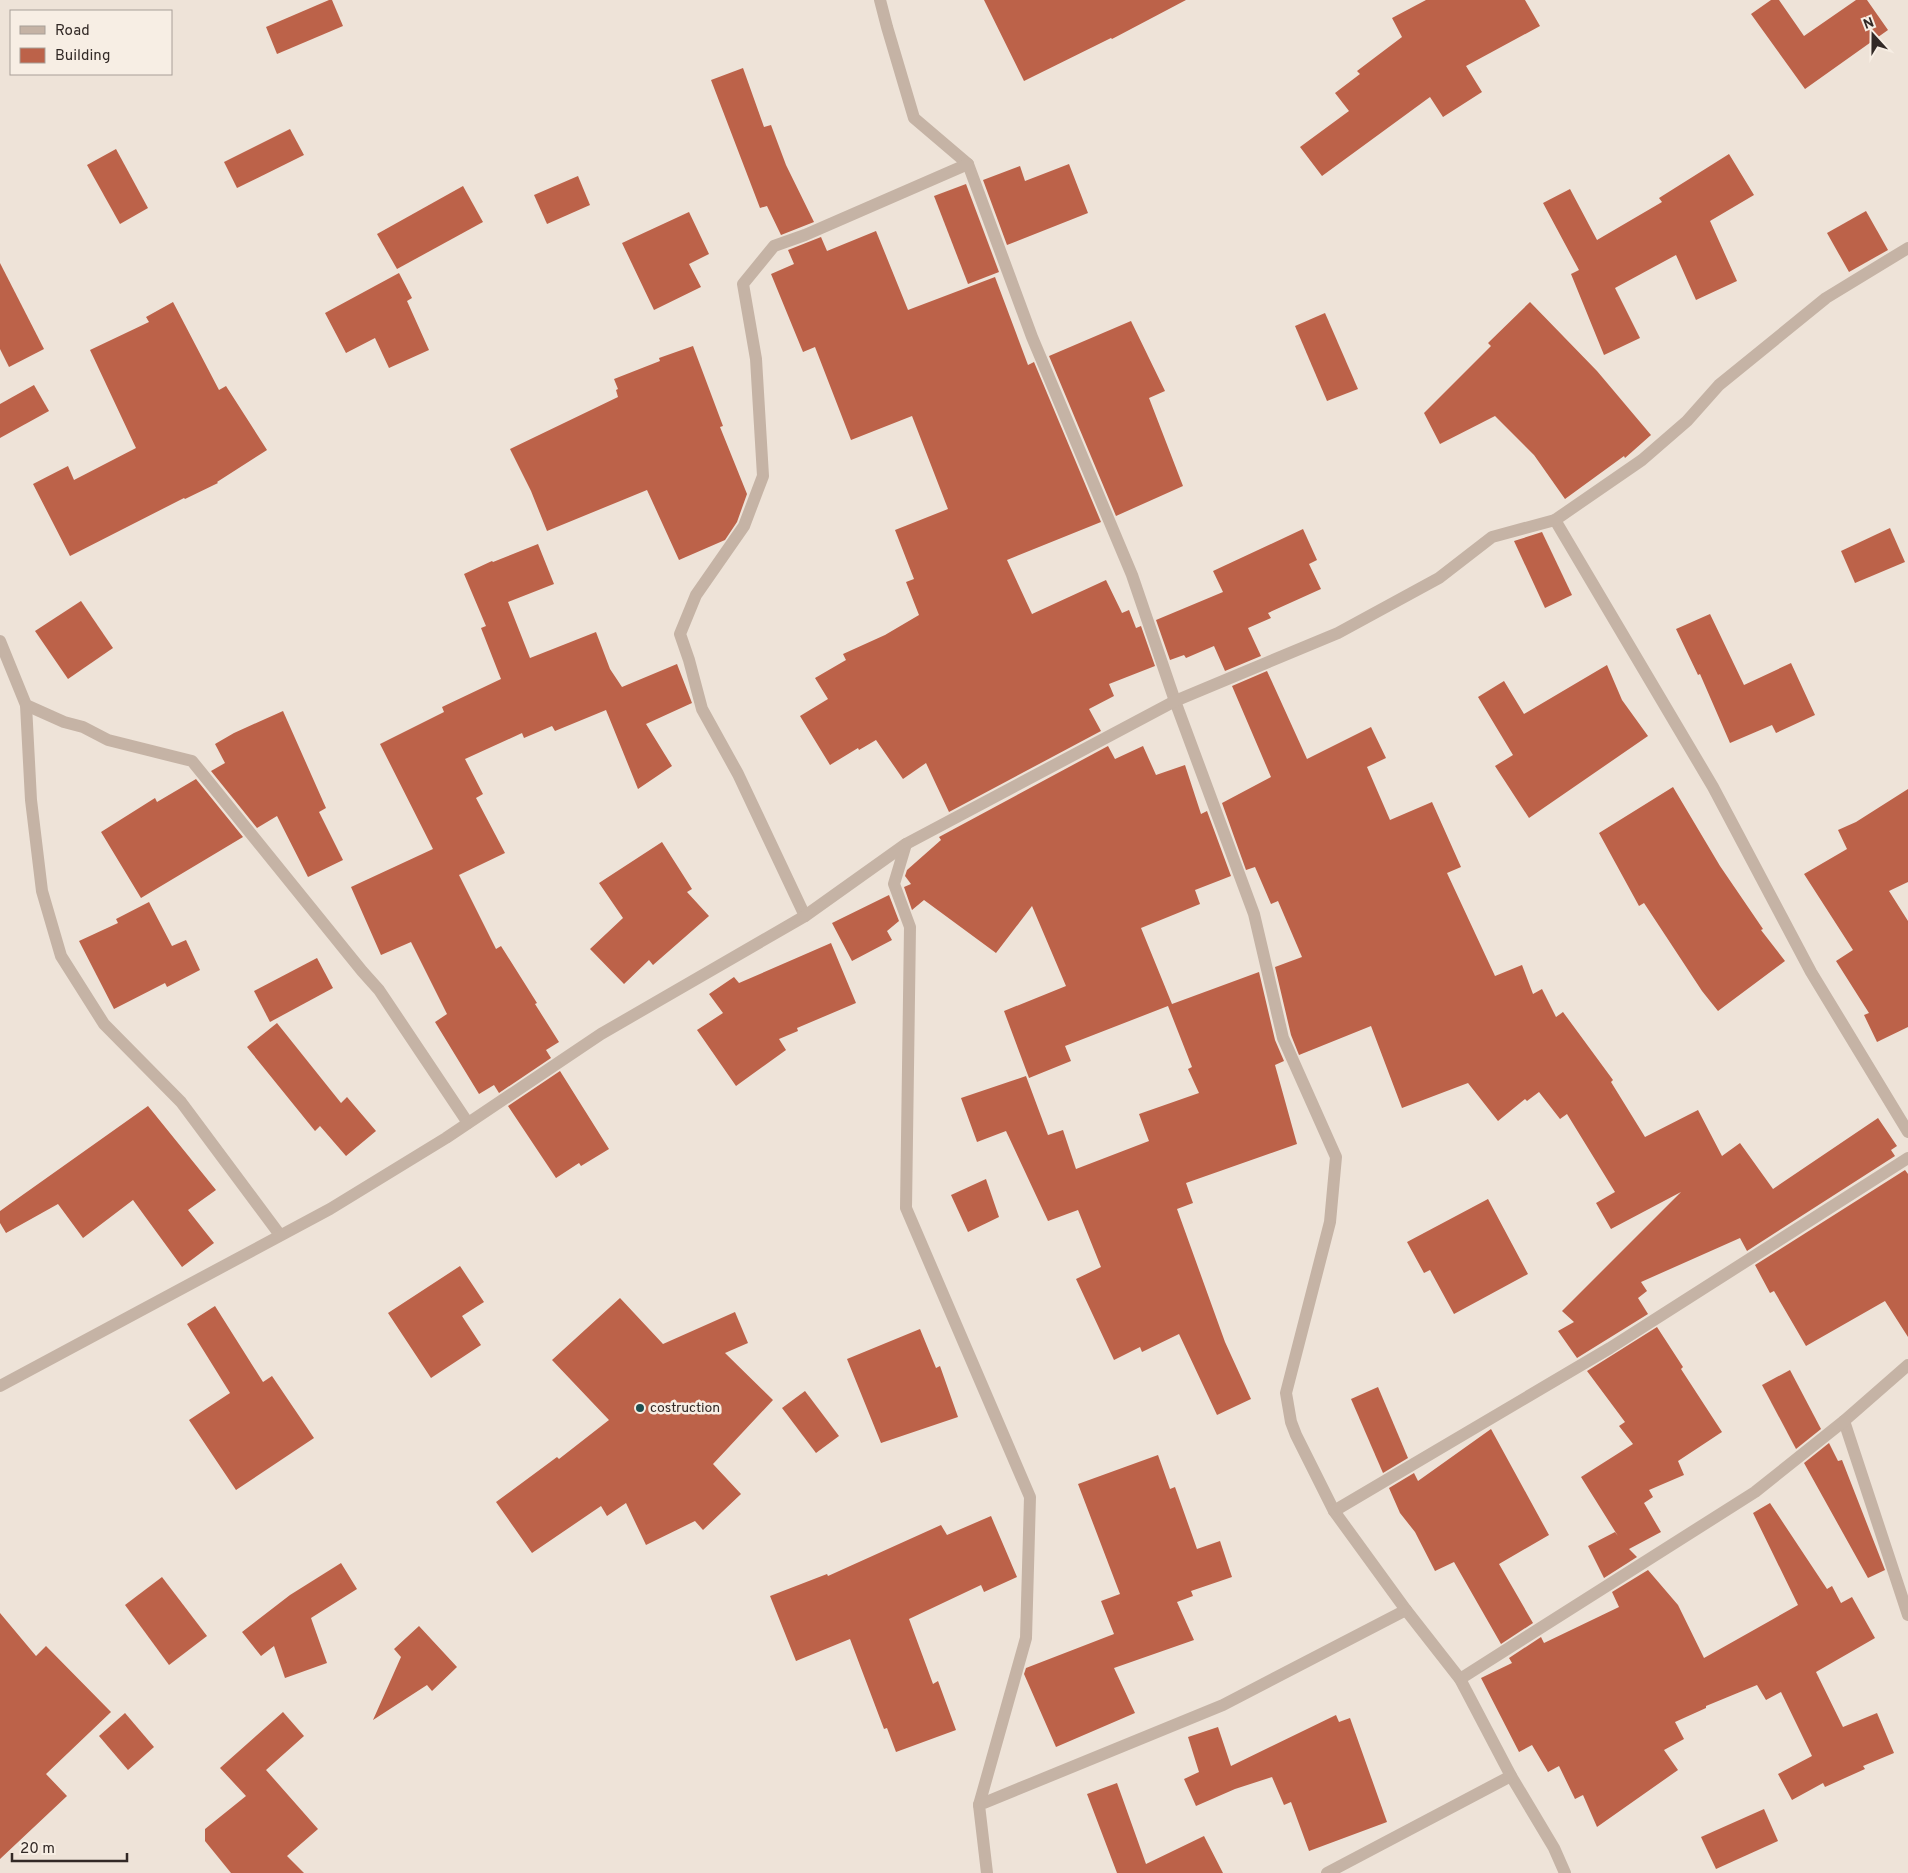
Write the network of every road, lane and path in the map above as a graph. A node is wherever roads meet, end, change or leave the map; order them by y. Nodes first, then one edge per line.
1 (880, 0) edge
2 (968, 164) junction
3 (1908, 248) edge
4 (1555, 520) junction
5 (0, 641) edge
6 (1175, 701) junction
7 (26, 704) junction
8 (906, 844) junction
9 (805, 916) junction
10 (468, 1123) junction
11 (1908, 1132) edge
12 (1908, 1158) edge
13 (280, 1235) junction
14 (1908, 1366) edge
15 (0, 1386) edge
16 (1844, 1421) junction
17 (1334, 1511) junction
18 (1406, 1610) junction
19 (1908, 1615) edge
20 (1460, 1679) junction
21 (1511, 1776) junction
22 (979, 1805) junction
23 (987, 1873) edge
24 (1327, 1873) edge
25 (1565, 1873) edge

1 - 2 street
2 - 6 street
2 - 9 street
3 - 4 street
4 - 6 street
4 - 11 street
5 - 7 street
6 - 8 street
6 - 17 street
7 - 10 street
7 - 13 street
8 - 9 street
8 - 22 street
9 - 10 street
10 - 13 street
12 - 17 street
13 - 15 street
14 - 16 street
16 - 19 street
16 - 20 street
17 - 18 street
18 - 20 street
18 - 22 street
20 - 21 street
21 - 24 street
21 - 25 street
22 - 23 street

